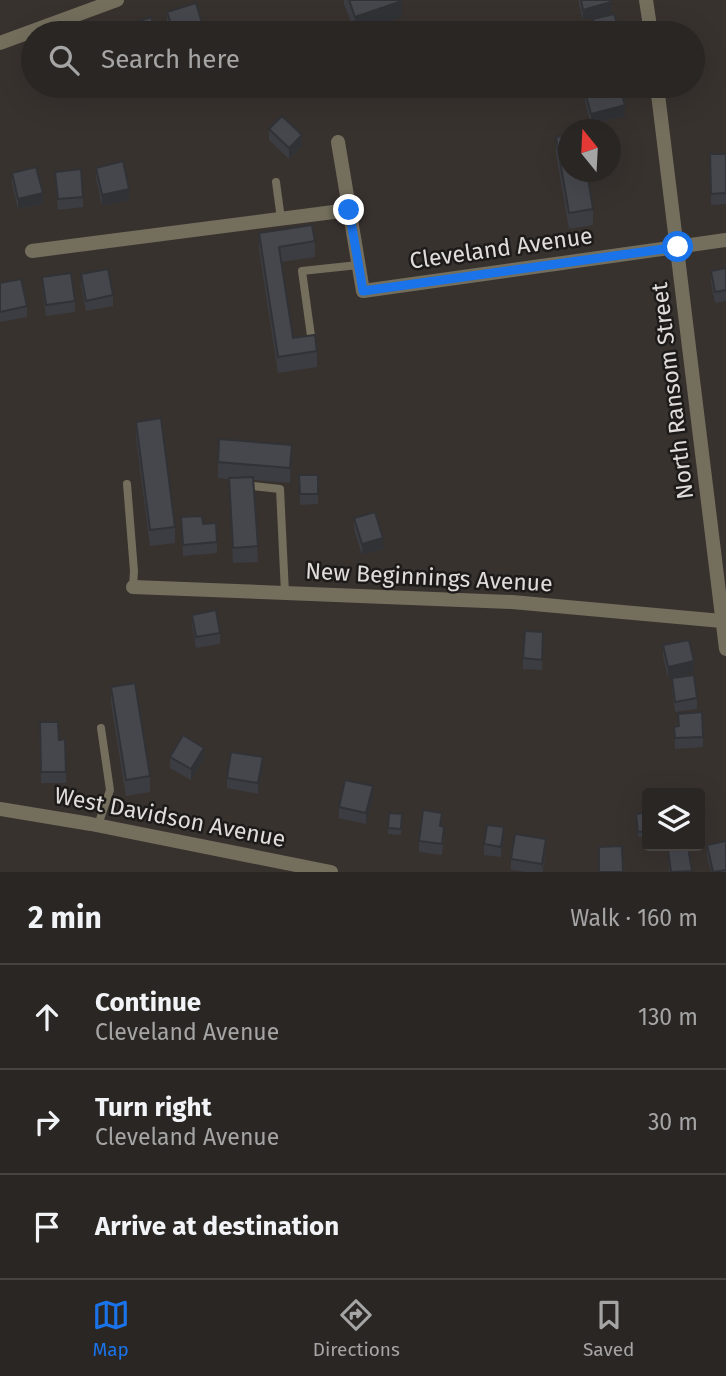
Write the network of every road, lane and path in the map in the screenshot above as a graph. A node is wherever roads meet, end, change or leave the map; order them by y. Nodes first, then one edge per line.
1 (117, 0) edge
2 (646, 0) edge
3 (60, 21) edge
4 (649, 21) edge
5 (21, 35) edge
6 (0, 43) edge
7 (659, 98) edge
8 (338, 142) dead end
9 (276, 182) dead end
10 (349, 210) junction
11 (281, 219) junction
12 (726, 240) edge
13 (678, 247) junction
14 (32, 251) dead end
15 (358, 265) junction
16 (311, 336) edge
17 (127, 484) dead end
18 (239, 484) edge
19 (133, 587) joint
20 (285, 593) junction
21 (722, 621) junction
22 (726, 649) edge
23 (101, 727) dead end
24 (0, 809) edge
25 (98, 825) junction
26 (331, 872) edge

1 - 3 street
2 - 4 street
5 - 6 street
7 - 13 street, North Ransom Street
8 - 10 street, Cleveland Avenue
9 - 11 lane
10 - 11 street
10 - 15 street, Cleveland Avenue
11 - 14 street
12 - 13 street, Cleveland Avenue
13 - 15 street, Cleveland Avenue
13 - 21 street, North Ransom Street
15 - 16 lane
17 - 19 lane
18 - 20 lane
19 - 20 street, New Beginnings Avenue
20 - 21 street, New Beginnings Avenue
21 - 22 street, North Ransom Street
23 - 25 lane
24 - 25 street, West Davidson Avenue
25 - 26 street, West Davidson Avenue

